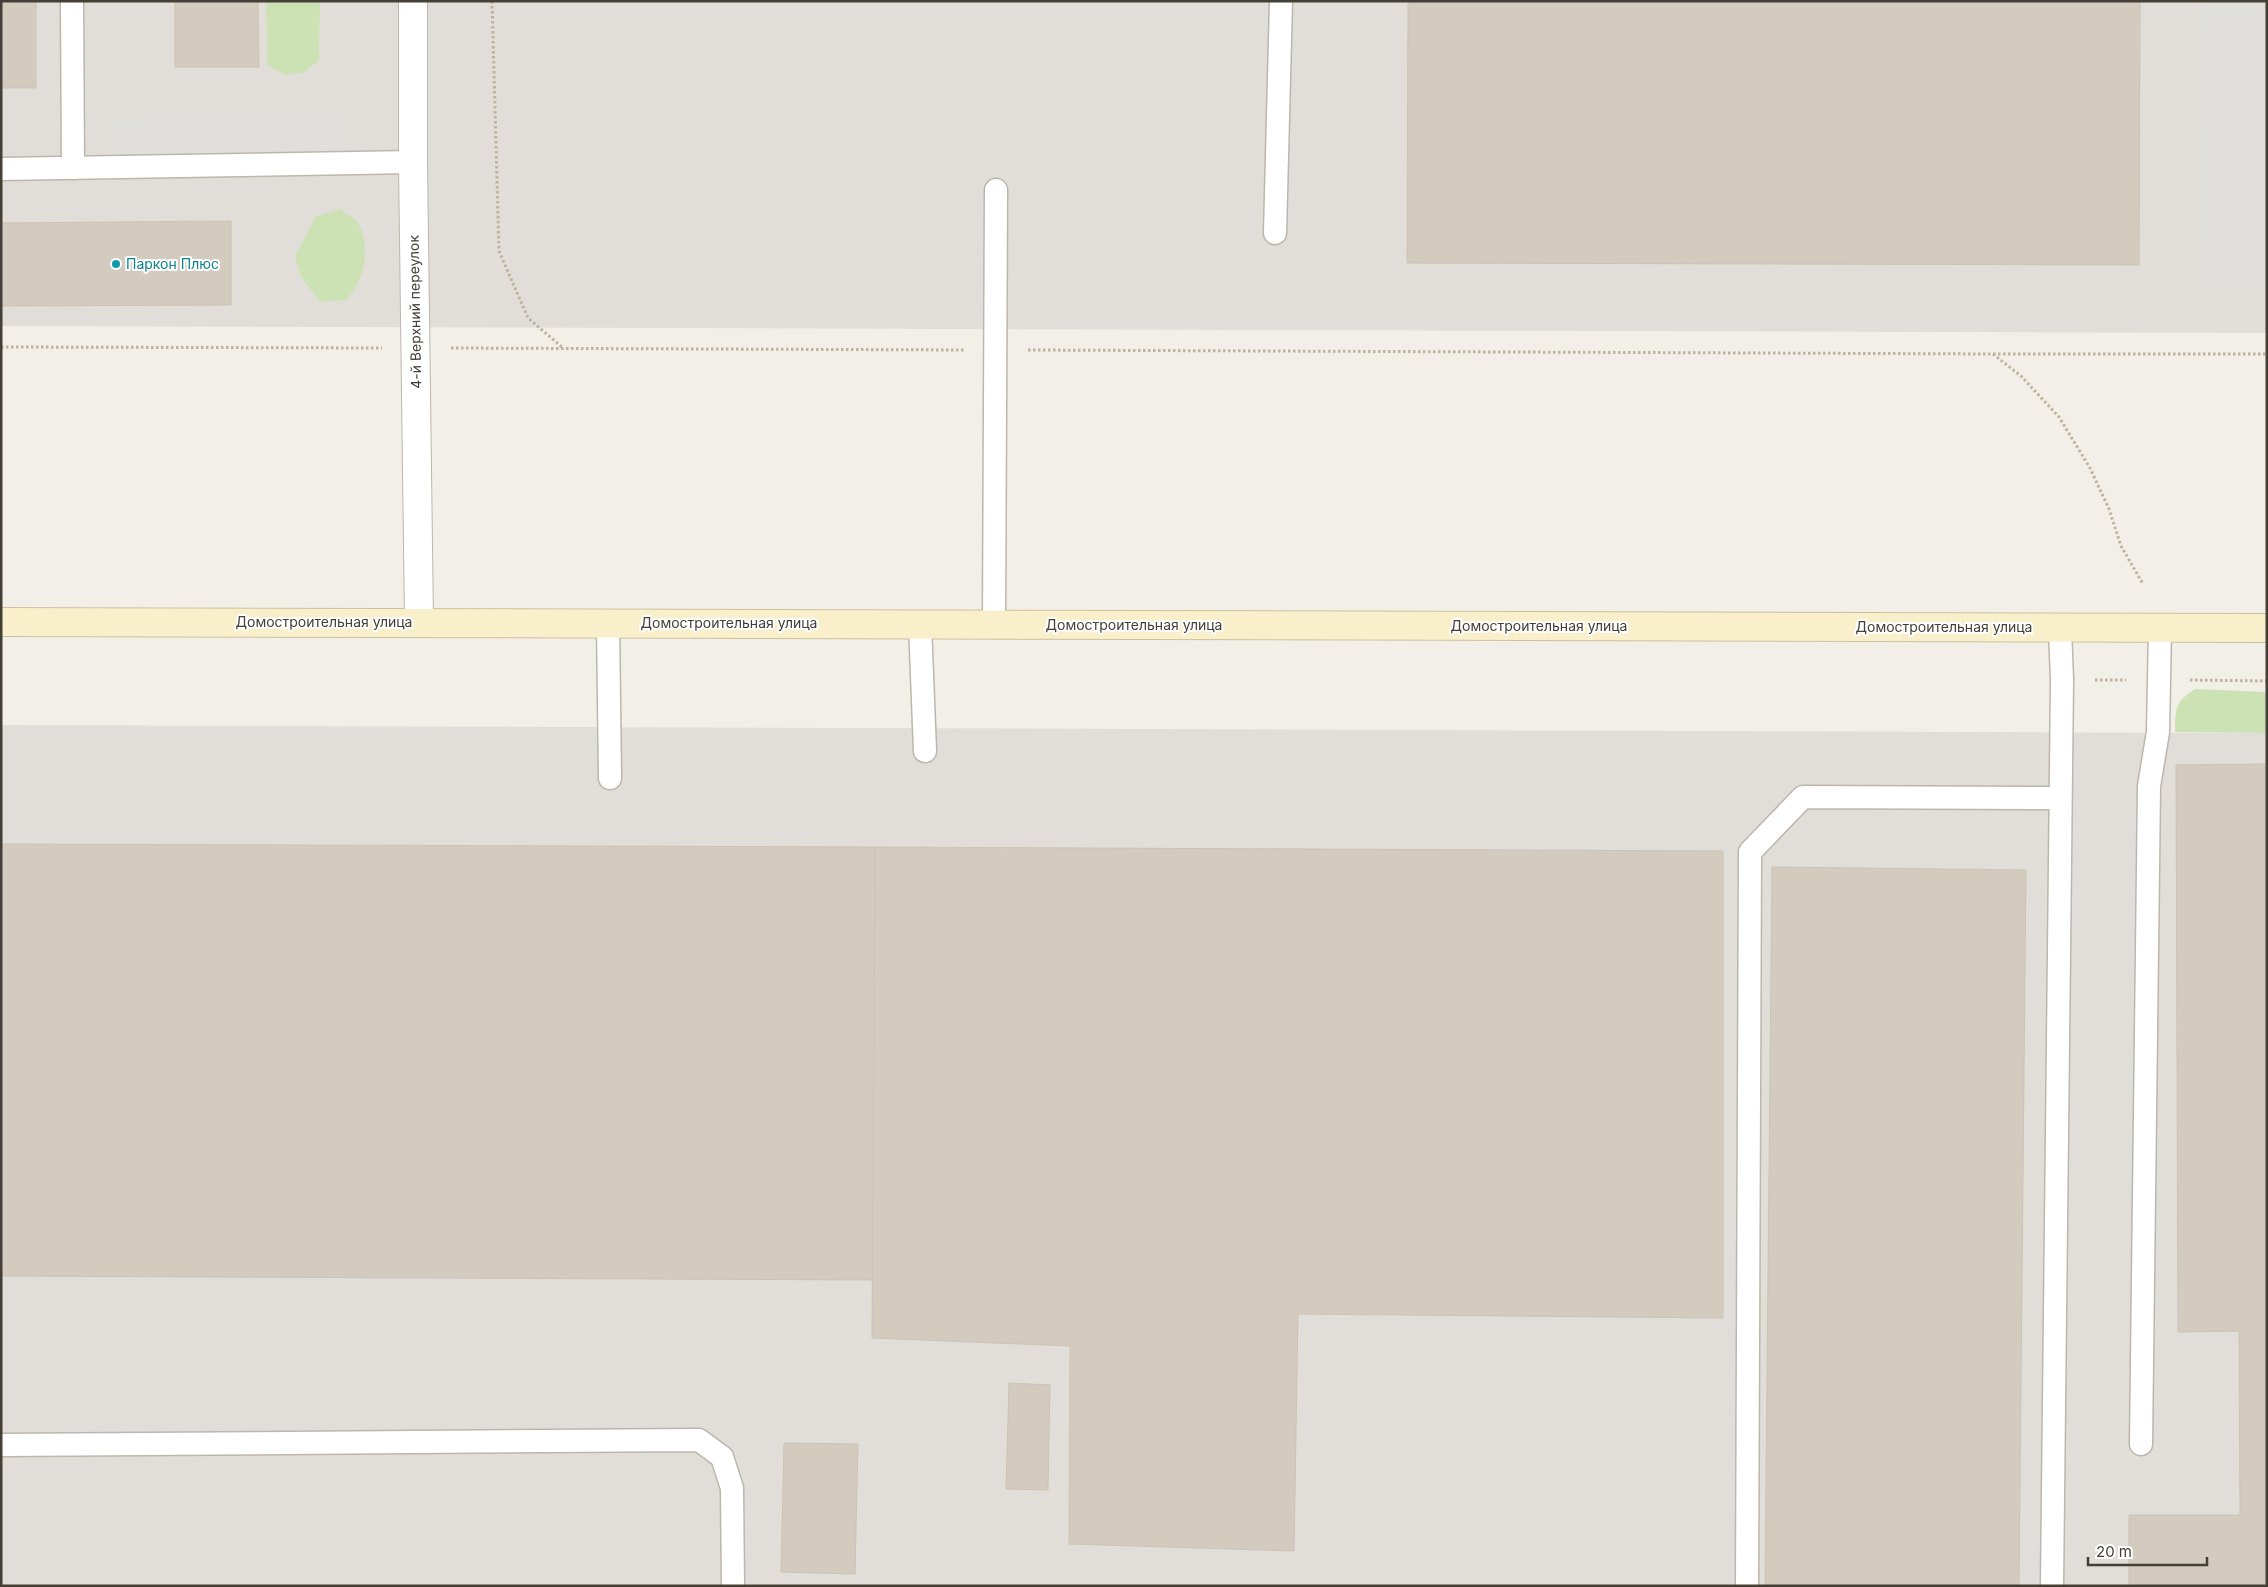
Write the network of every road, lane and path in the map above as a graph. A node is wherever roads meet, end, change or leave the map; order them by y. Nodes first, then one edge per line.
1 (72, 1) edge
2 (413, 1) edge
3 (492, 1) edge
4 (1281, 1) edge
5 (413, 162) junction
6 (72, 168) junction
7 (1, 169) edge
8 (996, 190) dead end
9 (1275, 233) dead end
10 (1, 347) edge
11 (416, 348) junction
12 (564, 349) junction
13 (995, 350) junction
14 (1993, 354) junction
15 (2267, 354) edge
16 (2142, 584) dead end
17 (1, 622) edge
18 (420, 622) junction
19 (608, 623) junction
20 (920, 624) junction
21 (994, 624) junction
22 (2060, 628) junction
23 (2267, 628) edge
24 (2160, 629) junction
25 (925, 751) dead end
26 (610, 778) dead end
27 (2060, 798) junction
28 (2141, 1444) dead end
29 (1, 1445) edge
30 (733, 1586) edge
31 (1746, 1586) edge
32 (2052, 1586) edge

1 - 6 lane
2 - 5 street, 4-й Верхний переулок
3 - 12 path
4 - 9 lane
5 - 6 lane
5 - 11 street, 4-й Верхний переулок
6 - 7 lane
8 - 13 lane
10 - 11 path
11 - 12 path
11 - 18 street, 4-й Верхний переулок
12 - 13 path
13 - 14 path
13 - 21 lane
14 - 15 path
14 - 16 path
17 - 18 street, Домостроительная улица
18 - 19 street, Домостроительная улица
19 - 20 street, Домостроительная улица
19 - 26 lane
20 - 21 street, Домостроительная улица
20 - 25 lane
21 - 22 street, Домостроительная улица
22 - 24 street, Домостроительная улица
22 - 27 lane
23 - 24 street, Домостроительная улица
24 - 28 lane
27 - 31 lane
27 - 32 lane
29 - 30 lane

